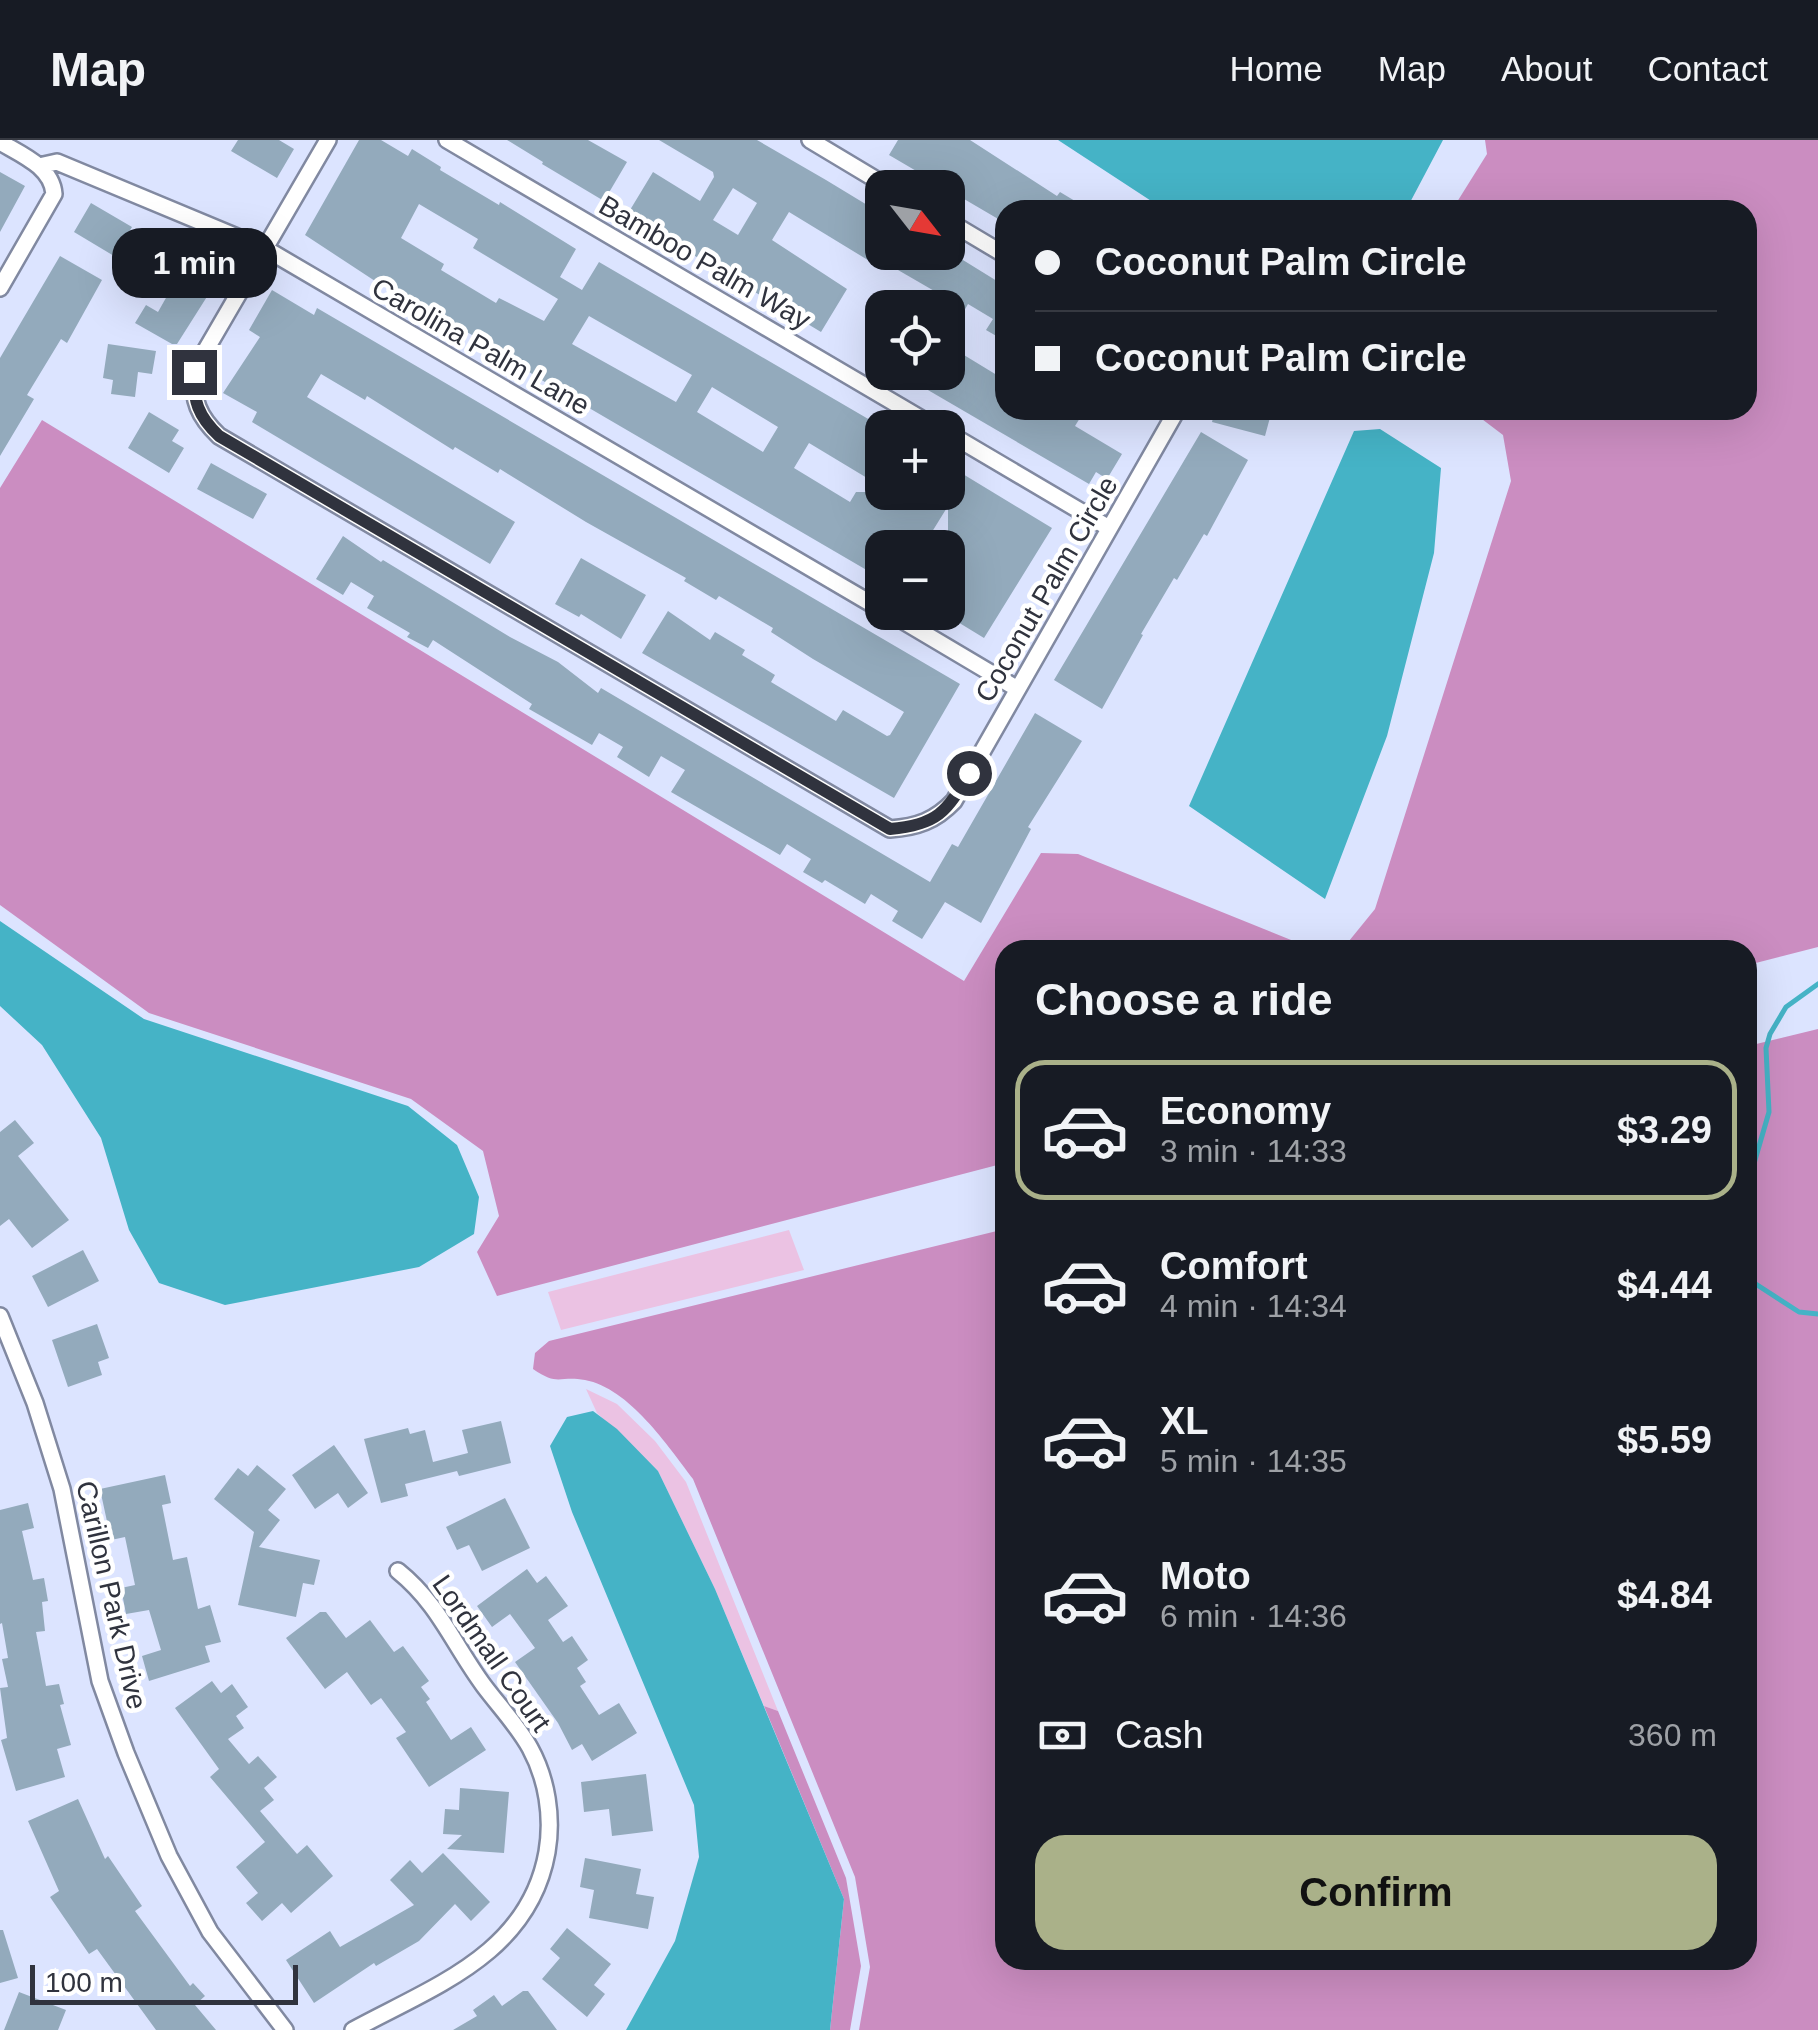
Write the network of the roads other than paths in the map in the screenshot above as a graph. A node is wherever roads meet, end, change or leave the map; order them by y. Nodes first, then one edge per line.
1 (328, 140) edge
2 (447, 140) edge
3 (810, 140) edge
4 (0, 142) edge
5 (39, 166) junction
6 (865, 173) edge
7 (965, 231) edge
8 (266, 249) junction
9 (995, 249) edge
10 (0, 288) edge
11 (907, 410) edge
12 (1171, 420) edge
13 (965, 444) edge
14 (1110, 528) junction
15 (865, 599) edge
16 (917, 630) edge
17 (1016, 688) junction
18 (0, 1316) edge
19 (398, 1570) dead end
20 (285, 2030) edge
21 (353, 2030) edge

1 - 8 street, Coconut Palm Circle
2 - 11 street, Bamboo Palm Way
3 - 6 street
4 - 5 street
5 - 8 street, Carolina Palm Lane
5 - 10 street
7 - 9 street
8 - 15 street, Carolina Palm Lane
8 - 17 street, Coconut Palm Circle
12 - 14 street, Coconut Palm Circle
13 - 14 street
14 - 17 street, Coconut Palm Circle
16 - 17 street, Carolina Palm Lane
18 - 20 street, Carillon Park Drive
19 - 21 street, Lordmall Court

